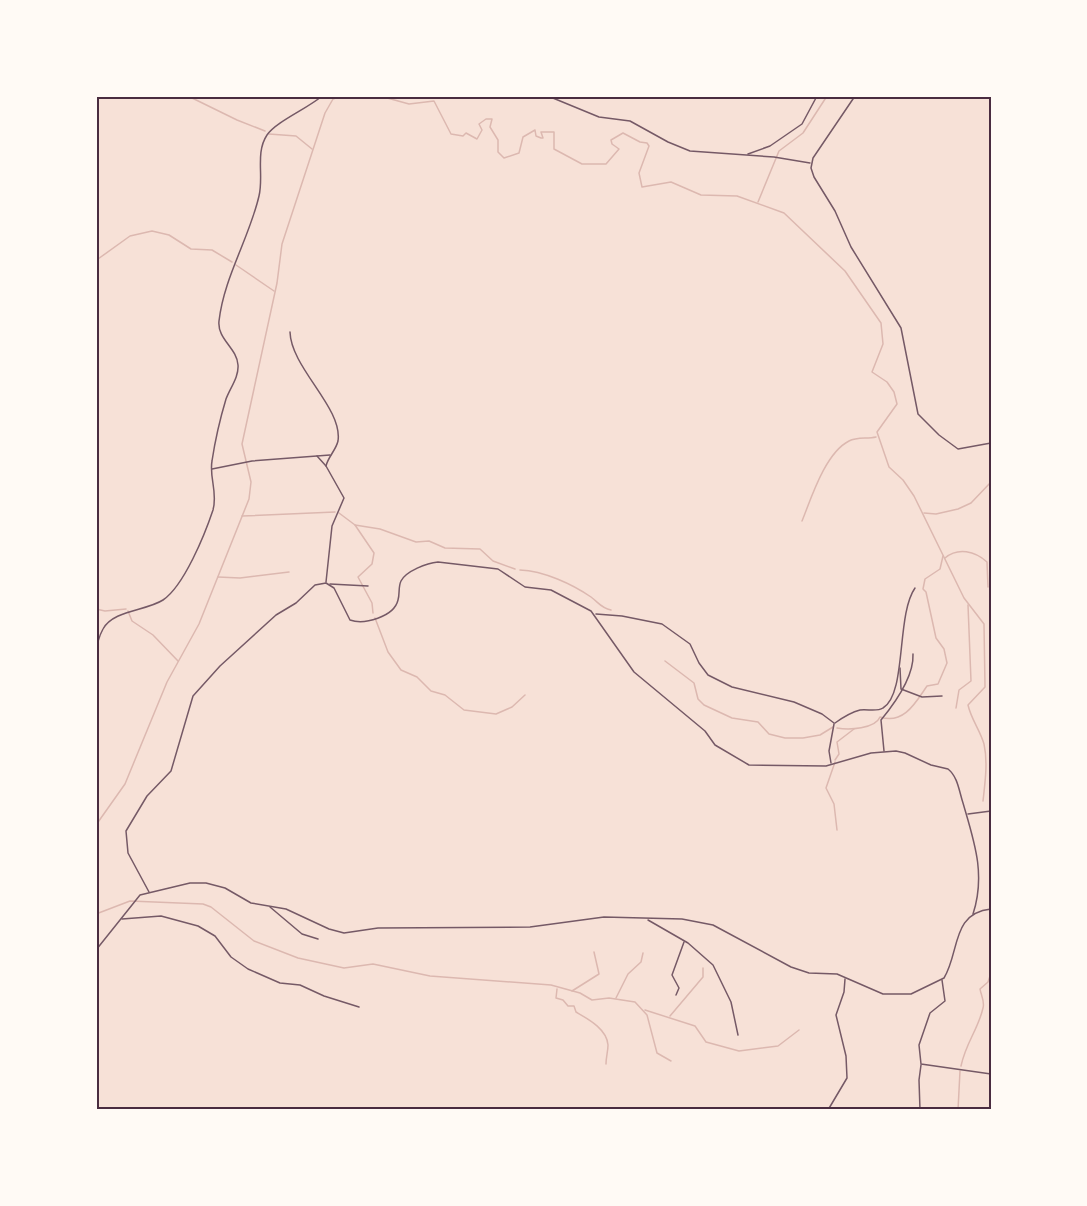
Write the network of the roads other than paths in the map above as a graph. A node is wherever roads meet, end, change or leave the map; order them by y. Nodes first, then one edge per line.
1 (322, 96) edge
2 (548, 96) edge
3 (817, 96) edge
4 (855, 96) edge
5 (744, 155) junction
6 (811, 163) junction
7 (290, 332) dead end
8 (991, 443) edge
9 (330, 455) junction
10 (317, 456) junction
11 (326, 466) junction
12 (211, 469) junction
13 (326, 583) junction
14 (368, 586) dead end
15 (915, 588) dead end
16 (596, 614) junction
17 (913, 654) dead end
18 (899, 667) junction
19 (901, 689) junction
20 (942, 696) dead end
21 (96, 718) edge
22 (834, 723) junction
23 (884, 752) junction
24 (832, 765) junction
25 (991, 812) edge
26 (967, 814) junction
27 (149, 892) junction
28 (270, 906) junction
29 (991, 909) edge
30 (973, 914) junction
31 (121, 919) junction
32 (648, 920) junction
33 (318, 939) dead end
34 (684, 941) junction
35 (96, 950) edge
36 (845, 978) junction
37 (942, 980) junction
38 (676, 995) dead end
39 (359, 1007) dead end
40 (738, 1035) dead end
41 (921, 1064) junction
42 (991, 1073) edge
43 (828, 1110) edge
44 (920, 1110) edge

1 - 12 street
2 - 5 street
3 - 5 street
4 - 6 street
5 - 6 street
6 - 8 street
7 - 9 street
9 - 10 street
9 - 11 street
10 - 11 street
10 - 12 street
11 - 13 street
12 - 21 street
13 - 14 street
13 - 16 street
13 - 27 street
15 - 18 street
16 - 22 street
16 - 24 street
17 - 19 street
18 - 19 street
18 - 22 street
19 - 20 street
19 - 23 street
22 - 24 street
23 - 24 street
23 - 26 street
25 - 26 street
26 - 30 street
27 - 28 street
27 - 31 street
28 - 32 street
28 - 33 street
29 - 30 street
30 - 37 street
31 - 35 street
31 - 39 street
32 - 34 street
32 - 36 street
34 - 38 street
34 - 40 street
36 - 37 street
36 - 43 street
37 - 41 street
41 - 42 street
41 - 44 street

